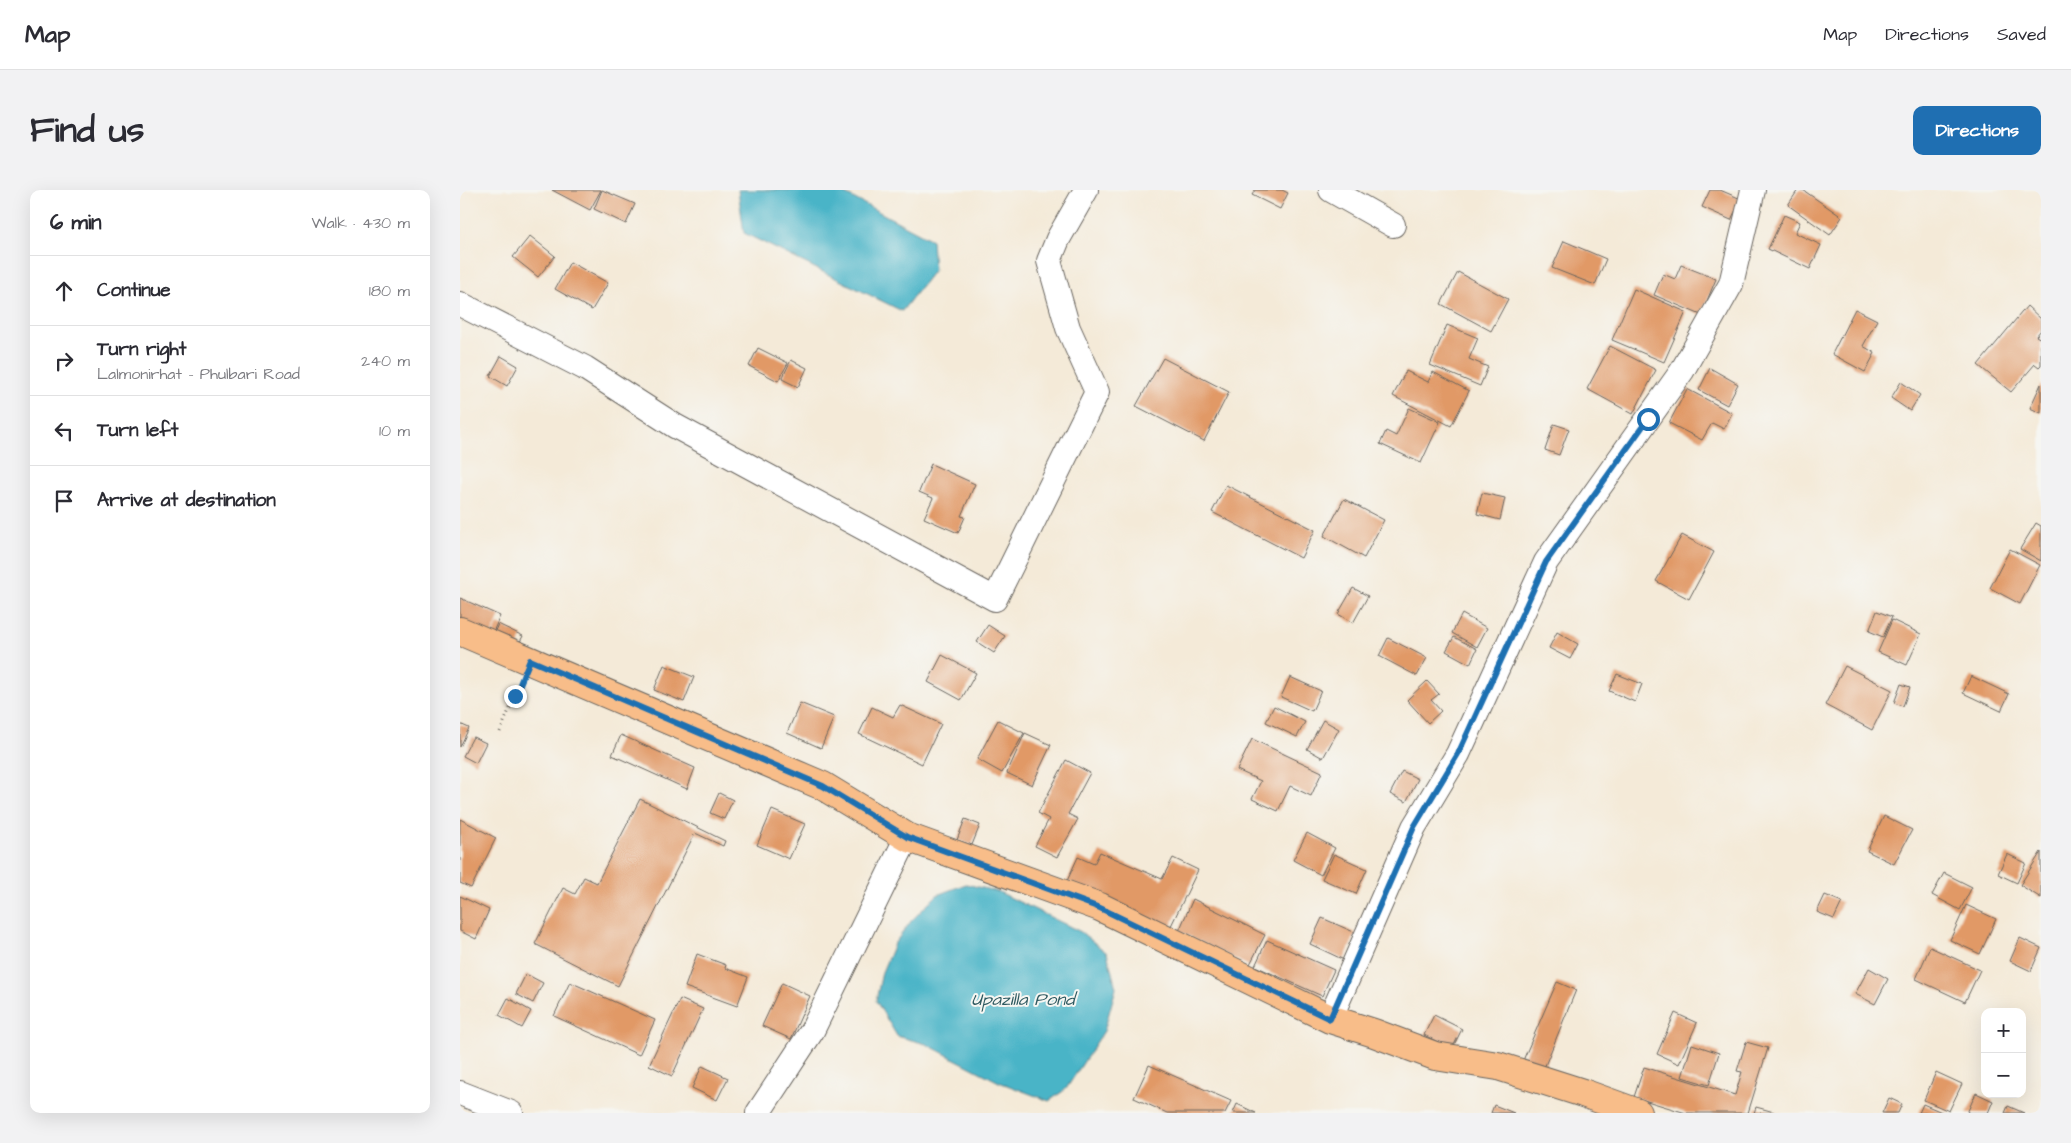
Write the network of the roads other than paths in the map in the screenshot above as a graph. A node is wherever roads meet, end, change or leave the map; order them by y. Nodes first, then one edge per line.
1 (1086, 190) edge
2 (1331, 190) edge
3 (1753, 190) edge
4 (1393, 225) dead end
5 (460, 304) edge
6 (460, 631) edge
7 (907, 837) junction
8 (1330, 1019) junction
9 (460, 1093) edge
10 (511, 1113) edge
11 (758, 1113) edge
12 (1638, 1113) edge

1 - 5 street
2 - 4 street
3 - 8 street
6 - 7 main road
7 - 8 main road
7 - 11 street
8 - 12 main road
9 - 10 street

